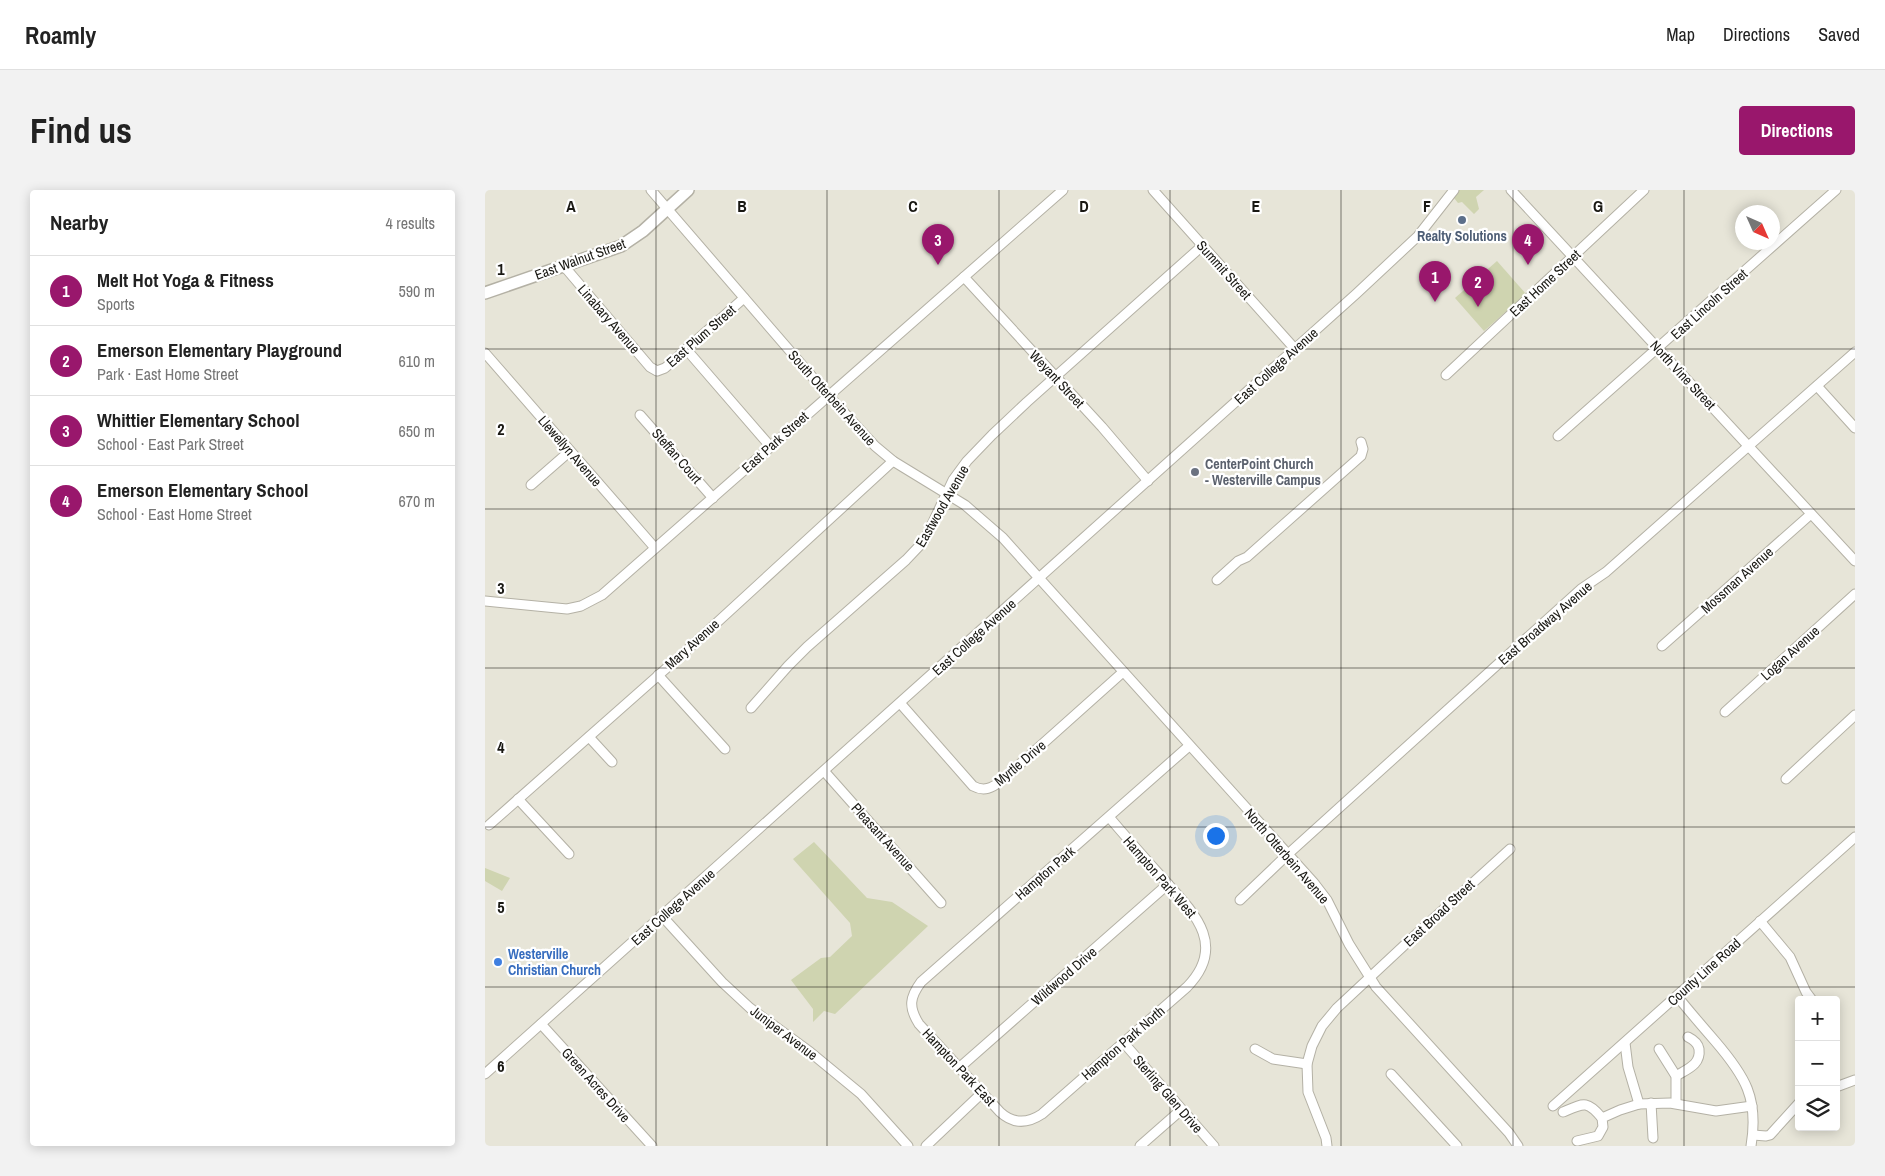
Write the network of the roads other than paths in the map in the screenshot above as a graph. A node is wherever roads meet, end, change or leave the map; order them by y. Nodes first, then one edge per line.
1 (651, 190) edge
2 (688, 190) edge
3 (1063, 190) edge
4 (1153, 190) edge
5 (1454, 190) edge
6 (1644, 190) edge
7 (1836, 190) edge
8 (1514, 191) edge
9 (667, 208) junction
10 (1202, 246) junction
11 (1573, 256) junction
12 (563, 265) junction
13 (964, 277) junction
14 (485, 293) edge
15 (744, 298) junction
16 (686, 349) junction
17 (1295, 349) junction
18 (1658, 349) junction
19 (1855, 352) edge
20 (485, 353) edge
21 (657, 371) joint
22 (1446, 375) dead end
23 (1055, 377) junction
24 (1817, 386) junction
25 (828, 395) junction
26 (640, 415) dead end
27 (1855, 428) edge
28 (1559, 436) dead end
29 (1361, 442) dead end
30 (770, 446) junction
31 (1749, 446) junction
32 (570, 451) junction
33 (893, 461) junction
34 (1148, 481) junction
35 (531, 485) dead end
36 (946, 494) junction
37 (713, 498) junction
38 (1811, 514) junction
39 (655, 548) junction
40 (1855, 561) edge
41 (1040, 578) junction
42 (1217, 580) dead end
43 (1855, 594) edge
44 (485, 601) edge
45 (1663, 646) dead end
46 (1123, 672) junction
47 (658, 675) junction
48 (900, 704) junction
49 (751, 708) dead end
50 (1725, 712) dead end
51 (1855, 715) edge
52 (589, 737) junction
53 (1189, 746) junction
54 (725, 749) dead end
55 (611, 762) dead end
56 (824, 771) junction
57 (1786, 779) dead end
58 (519, 799) junction
59 (1109, 817) junction
60 (489, 825) dead end
61 (1855, 836) edge
62 (1510, 849) dead end
63 (569, 854) dead end
64 (1287, 855) junction
65 (1168, 884) junction
66 (1240, 900) dead end
67 (941, 903) dead end
68 (662, 916) junction
69 (1760, 922) junction
70 (1205, 941) joint
71 (1369, 978) junction
72 (1677, 996) junction
73 (1808, 996) edge
74 (911, 1006) joint
75 (541, 1024) junction
76 (1688, 1037) dead end
77 (1123, 1042) junction
78 (1625, 1043) junction
79 (1255, 1049) dead end
80 (1659, 1049) dead end
81 (1307, 1064) junction
82 (959, 1068) junction
83 (485, 1074) edge
84 (1391, 1074) dead end
85 (1676, 1076) junction
86 (1855, 1080) edge
87 (1839, 1086) edge
88 (982, 1093) junction
89 (1651, 1103) junction
90 (1639, 1104) junction
91 (1676, 1104) junction
92 (1553, 1106) dead end
93 (1752, 1106) junction
94 (1795, 1107) edge
95 (1181, 1110) junction
96 (1563, 1112) dead end
97 (1602, 1118) junction
98 (1016, 1121) joint
99 (1753, 1135) junction
100 (1653, 1138) dead end
101 (1577, 1142) dead end
102 (652, 1146) edge
103 (908, 1146) edge
104 (926, 1146) edge
105 (1140, 1146) edge
106 (1214, 1146) edge
107 (1327, 1146) edge
108 (1457, 1146) edge
109 (1518, 1146) edge
110 (1751, 1146) edge

1 - 9 street, South Otterbein Avenue
2 - 9 main road, East Walnut Street
3 - 13 street, East Park Street
4 - 10 street, Summit Street
5 - 17 street, East College Avenue
6 - 11 street, East Home Street
7 - 18 street, East Lincoln Street
8 - 11 street, North Vine Street
9 - 12 main road, East Walnut Street
9 - 15 street, South Otterbein Avenue
10 - 17 street, Summit Street
10 - 23 street, Eastwood Avenue
11 - 18 street, North Vine Street
11 - 22 street, East Home Street
12 - 14 main road, East Walnut Street
12 - 21 street, Linabary Avenue
13 - 23 street, Weyant Street
13 - 25 street, East Park Street
15 - 16 street, East Plum Street
15 - 25 street, South Otterbein Avenue
16 - 21 street, East Plum Street
16 - 30 street
17 - 34 street, East College Avenue
18 - 28 street, East Lincoln Street
18 - 31 street, North Vine Street
19 - 24 street, East Broadway Avenue
20 - 32 street, Llewellyn Avenue
23 - 34 street, Weyant Street
23 - 36 street, Eastwood Avenue
24 - 27 street
24 - 31 street, East Broadway Avenue
25 - 30 street, East Park Street
25 - 33 street, South Otterbein Avenue
26 - 37 street, Steffan Court
29 - 42 street
30 - 37 street, East Park Street
31 - 38 street, North Vine Street
31 - 64 street, East Broadway Avenue
32 - 35 street
32 - 39 street, Llewellyn Avenue
33 - 36 street, South Otterbein Avenue
33 - 47 street, Mary Avenue
34 - 41 street, East College Avenue
36 - 41 street, South Otterbein Avenue
36 - 49 street, Eastwood Avenue
37 - 39 street, East Park Street
38 - 40 street, North Vine Street
38 - 45 street, Mossman Avenue
39 - 44 street, East Park Street
41 - 46 street, North Otterbein Avenue
41 - 48 street, East College Avenue
43 - 50 street, Logan Avenue
46 - 48 street, Myrtle Drive
46 - 53 street, North Otterbein Avenue
47 - 52 street, Mary Avenue
47 - 54 street
48 - 56 street, East College Avenue
51 - 57 street
52 - 55 street
52 - 58 street, Mary Avenue
53 - 59 street, Hampton Park
53 - 64 street, North Otterbein Avenue
56 - 67 street, Pleasant Avenue
56 - 68 street, East College Avenue
58 - 60 street, Mary Avenue
58 - 63 street
59 - 65 street, Hampton Park West
59 - 74 street, Hampton Park
61 - 69 street, County Line Road
62 - 71 street, East Broad Street
64 - 66 street, East Broadway Avenue
64 - 71 street, North Otterbein Avenue
65 - 70 street, Hampton Park West
65 - 82 street, Wildwood Drive
68 - 75 street, East College Avenue
68 - 103 street, Juniper Avenue
69 - 72 street, County Line Road
69 - 73 street
70 - 77 street, Hampton Park North
71 - 81 street, East Broad Street
71 - 109 street, North Otterbein Avenue
72 - 78 street, County Line Road
72 - 93 street
74 - 82 street, Hampton Park East
75 - 83 street, East College Avenue
75 - 102 street, Green Acres Drive
76 - 85 street
77 - 95 street, Sterling Glen Drive
77 - 98 street, Hampton Park North
78 - 90 street
78 - 92 street, County Line Road
79 - 81 street
80 - 85 street
81 - 107 street
82 - 88 street, Hampton Park East
84 - 108 street
85 - 91 street
86 - 87 street
88 - 98 street, Hampton Park East
88 - 104 street
89 - 90 street
89 - 91 street
89 - 100 street
90 - 97 street
91 - 93 street
93 - 99 street
94 - 99 street
95 - 105 street
95 - 106 street, Sterling Glen Drive
96 - 97 street
97 - 101 street
99 - 110 street

